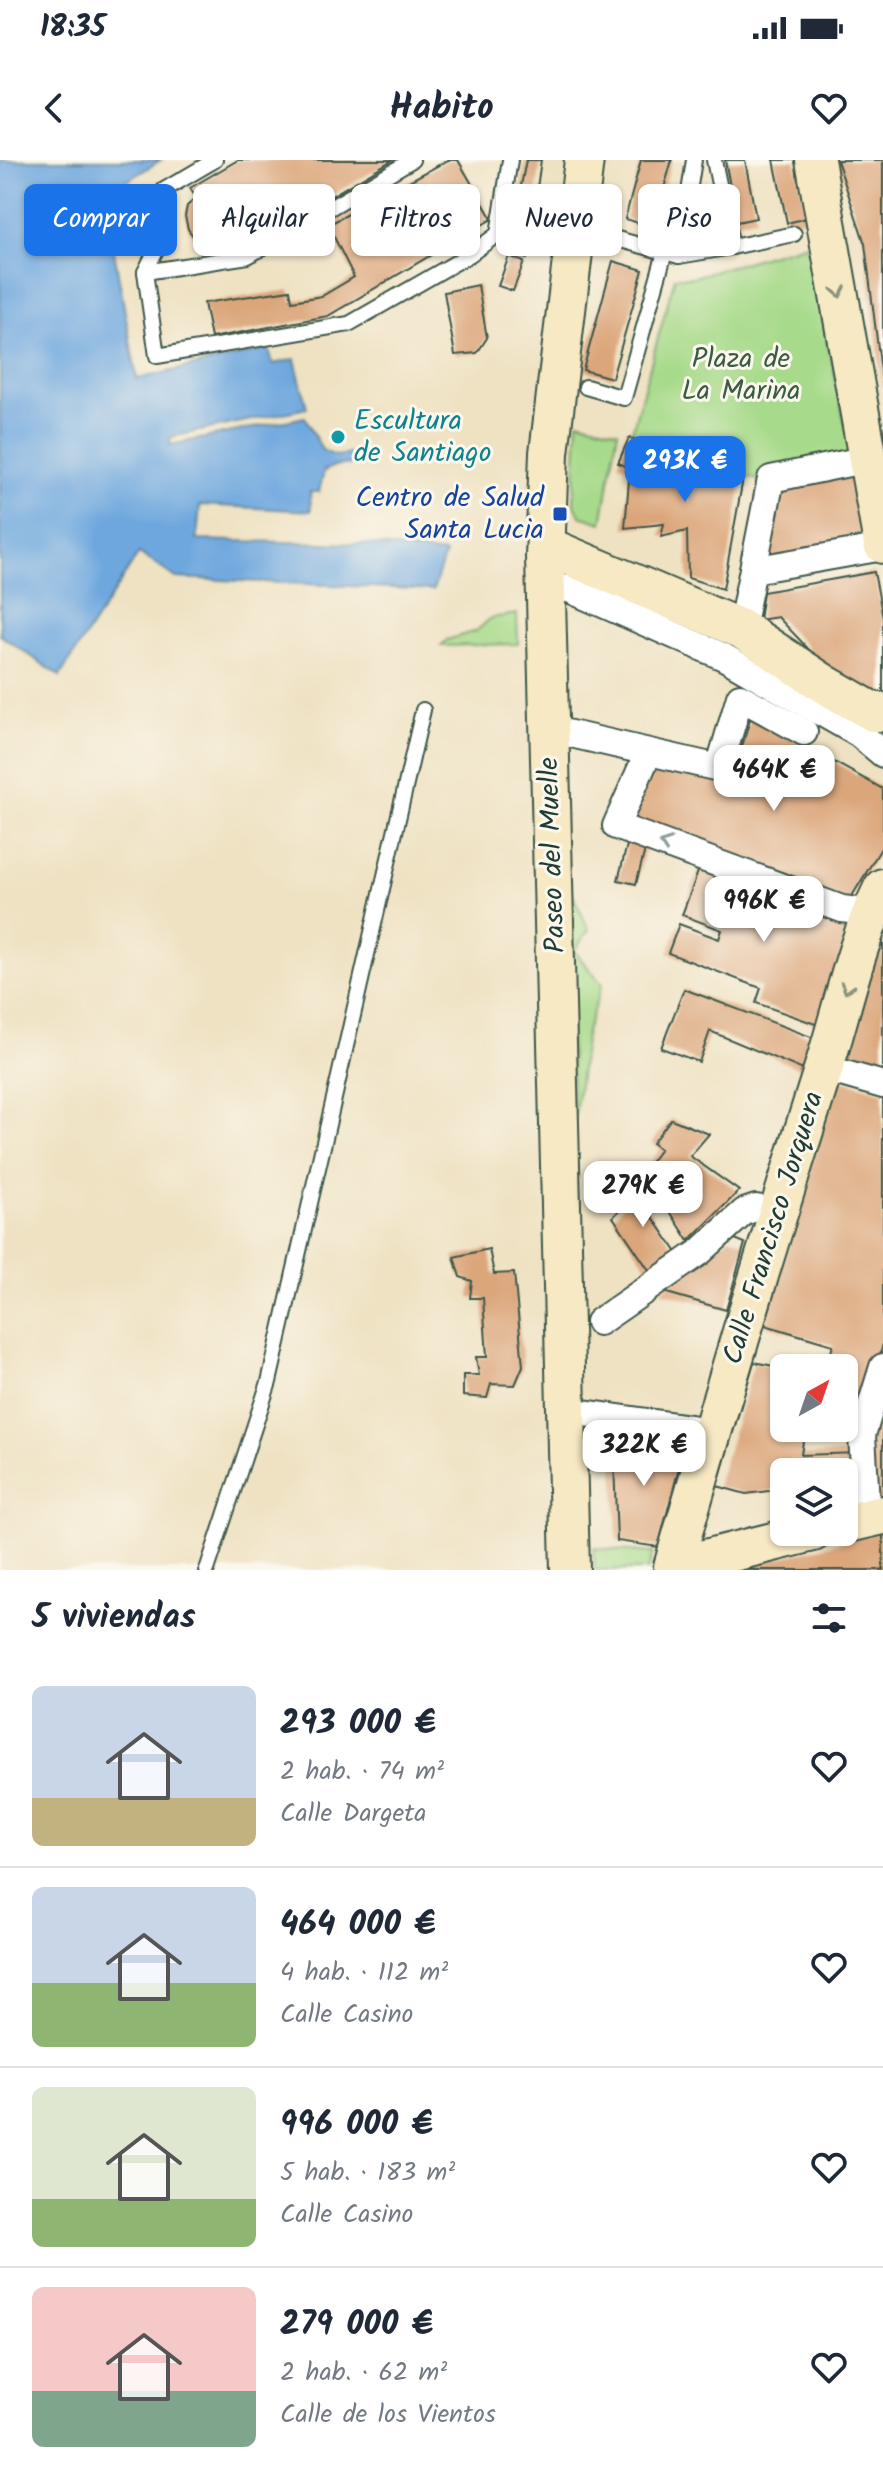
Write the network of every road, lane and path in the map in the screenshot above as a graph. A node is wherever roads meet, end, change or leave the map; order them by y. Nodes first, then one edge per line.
1 (215, 160) edge
2 (412, 160) edge
3 (510, 160) edge
4 (584, 160) edge
5 (694, 160) edge
6 (714, 160) edge
7 (815, 160) edge
8 (582, 184) edge
9 (688, 184) edge
10 (719, 184) edge
11 (794, 234) dead end
12 (740, 245) edge
13 (574, 256) edge
14 (671, 256) edge
15 (145, 272) junction
16 (586, 387) dead end
17 (868, 459) junction
18 (883, 542) edge
19 (546, 546) junction
20 (546, 585) junction
21 (741, 629) junction
22 (423, 710) dead end
23 (883, 712) edge
24 (549, 729) junction
25 (804, 732) dead end
26 (648, 753) junction
27 (883, 754) edge
28 (879, 905) edge
29 (824, 1068) junction
30 (883, 1085) edge
31 (776, 1211) junction
32 (599, 1322) dead end
33 (883, 1368) edge
34 (569, 1411) junction
35 (712, 1431) junction
36 (865, 1519) edge
37 (770, 1543) edge
38 (572, 1564) edge
39 (672, 1568) edge
40 (207, 1570) edge

1 - 15 lane
2 - 15 lane
3 - 15 lane
4 - 8 street, Paseo del Muelle
5 - 9 lane
6 - 10 lane
7 -> 17 street
11 - 12 lane
13 - 19 street, Paseo del Muelle
14 - 16 lane
17 - 18 street
17 - 18 street
17 - 21 street
19 - 20 street, Paseo del Muelle
19 - 21 street
20 - 24 street, Paseo del Muelle
20 - 27 street
21 - 23 street
22 - 40 lane
24 - 26 street
24 - 34 street, Paseo del Muelle
25 - 26 street
28 -> 26 street
28 -> 29 street, Calle Francisco Jorquera
29 - 30 street
29 - 31 street, Calle Francisco Jorquera
31 - 32 street
31 - 35 street, Calle Francisco Jorquera
33 - 36 street
34 - 35 street
34 - 38 street, Paseo del Muelle
35 - 39 street, Calle Francisco Jorquera
37 - 39 street

